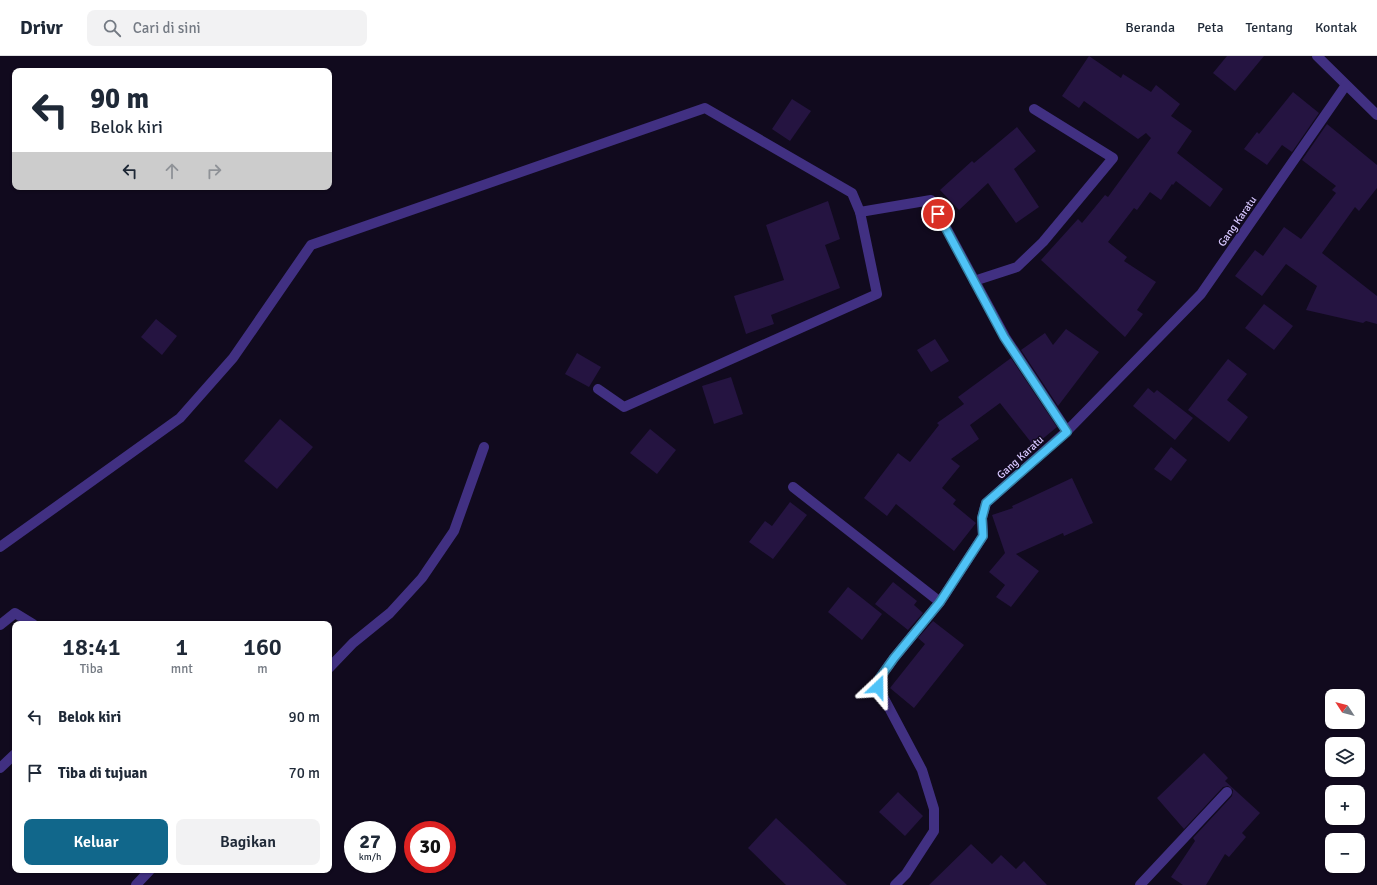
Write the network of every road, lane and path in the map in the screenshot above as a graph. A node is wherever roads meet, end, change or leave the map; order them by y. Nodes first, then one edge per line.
1 (1317, 56) edge
2 (1346, 85) junction
3 (1034, 109) dead end
4 (1377, 115) edge
5 (860, 212) junction
6 (974, 281) junction
7 (598, 389) dead end
8 (1067, 432) junction
9 (484, 447) dead end
10 (793, 487) dead end
11 (0, 547) edge
12 (940, 602) junction
13 (28, 621) edge
14 (0, 625) edge
15 (332, 665) edge
16 (12, 757) edge
17 (0, 768) edge
18 (1226, 792) dead end
19 (147, 873) edge
20 (136, 885) edge
21 (895, 885) edge
22 (1140, 885) edge

1 - 2 street
2 - 4 street
2 - 8 street, Gang Karatu
3 - 6 street
5 - 6 street
5 - 7 street
5 - 11 street
6 - 8 street
8 - 12 street, Gang Karatu
9 - 15 street
10 - 12 street
12 - 21 street, Gang Karatu
13 - 14 street
16 - 17 street
18 - 22 street
19 - 20 street

